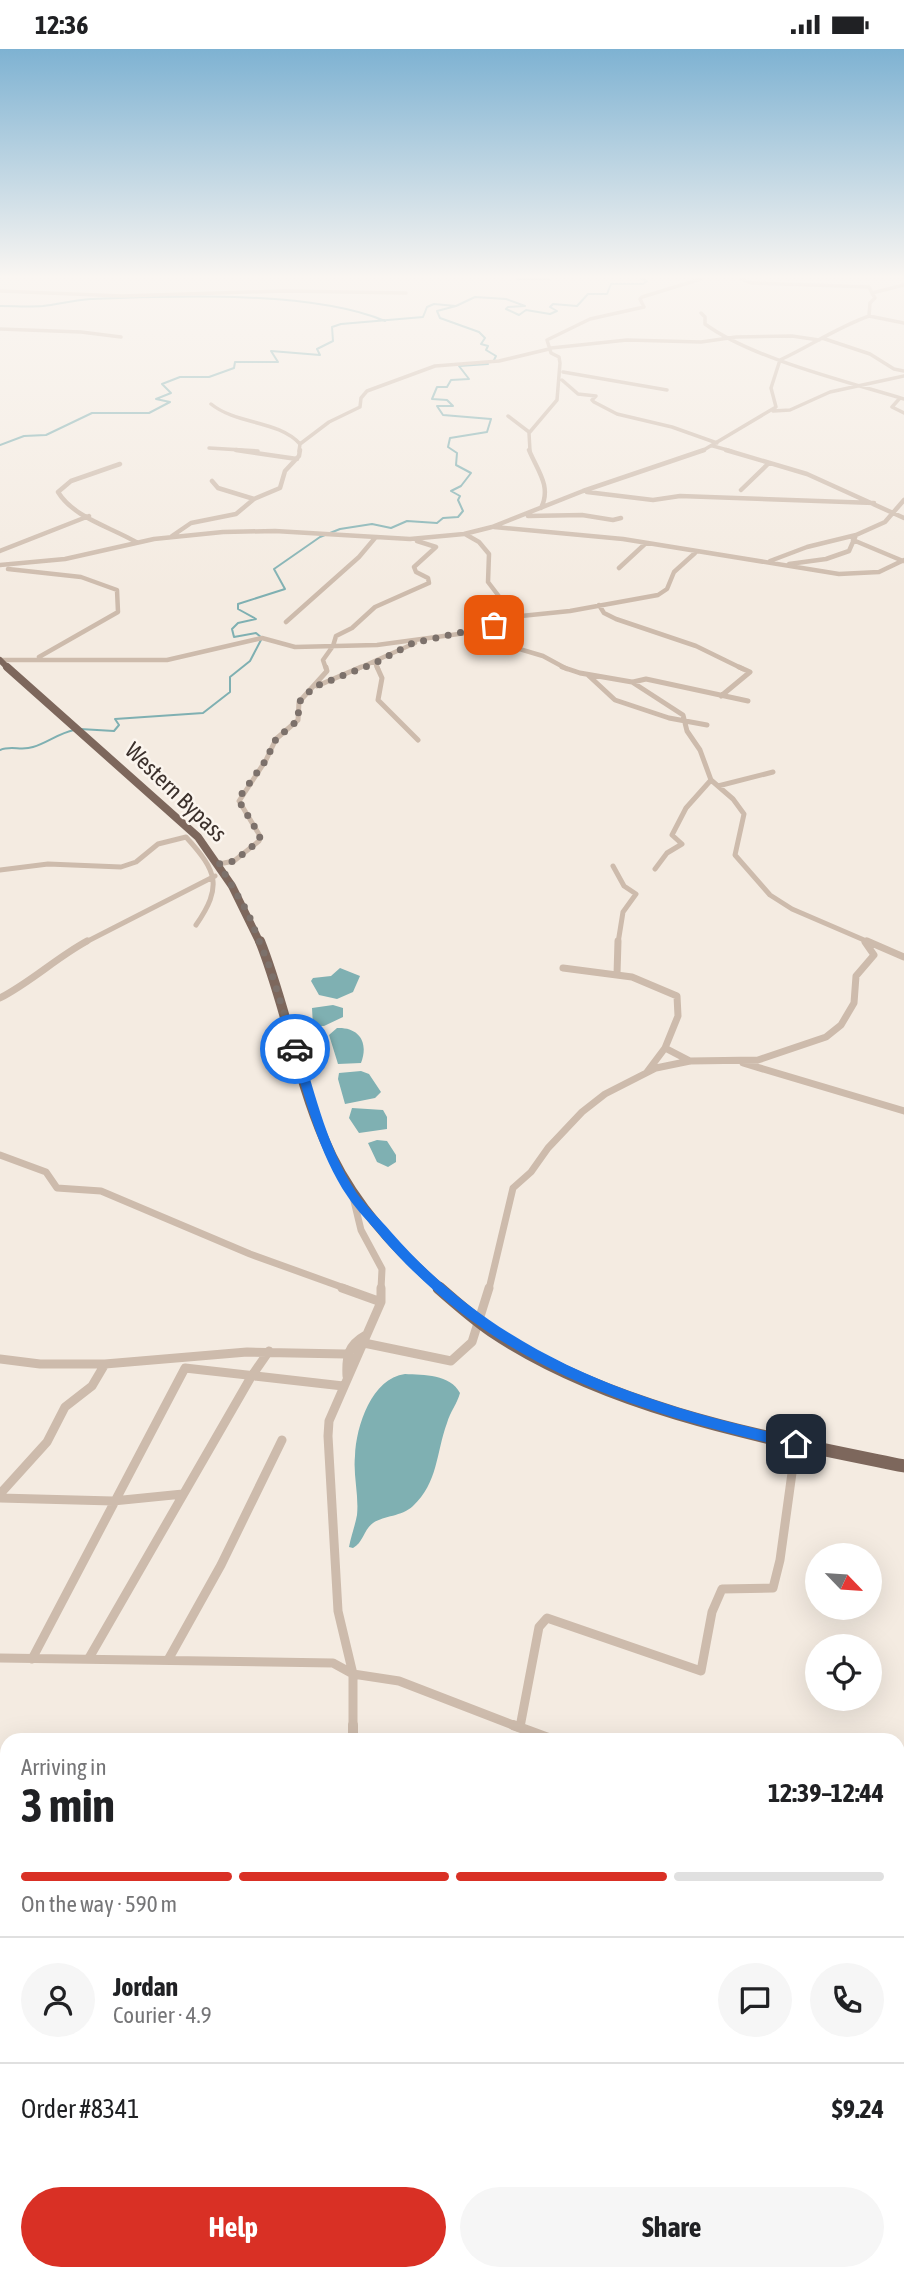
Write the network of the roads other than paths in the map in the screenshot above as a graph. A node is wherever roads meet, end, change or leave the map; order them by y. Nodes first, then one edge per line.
1 (388, 383) edge
2 (560, 383) edge
3 (564, 383) edge
4 (627, 383) edge
5 (772, 383) edge
6 (846, 383) edge
7 (871, 383) edge
8 (566, 386) junction
9 (557, 387) junction
10 (857, 387) junction
11 (667, 390) dead end
12 (902, 399) edge
13 (211, 404) dead end
14 (773, 411) junction
15 (904, 413) edge
16 (508, 416) dead end
17 (529, 432) junction
18 (300, 444) junction
19 (715, 445) junction
20 (209, 448) dead end
21 (297, 459) junction
22 (769, 463) junction
23 (120, 464) dead end
24 (212, 481) dead end
25 (741, 489) dead end
26 (583, 491) junction
27 (254, 499) junction
28 (904, 500) edge
29 (874, 503) junction
30 (540, 509) junction
31 (891, 514) junction
32 (89, 516) junction
33 (524, 516) junction
34 (904, 518) edge
35 (621, 519) dead end
36 (492, 527) junction
37 (464, 534) junction
38 (171, 537) junction
39 (855, 537) junction
40 (375, 538) junction
41 (410, 539) junction
42 (136, 542) junction
43 (646, 543) junction
44 (0, 551) edge
45 (695, 553) junction
46 (904, 561) edge
47 (763, 563) junction
48 (773, 564) junction
49 (0, 567) edge
50 (619, 568) dead end
51 (599, 605) junction
52 (508, 620) junction
53 (286, 622) dead end
54 (466, 633) junction
55 (425, 639) junction
56 (333, 646) junction
57 (35, 659) junction
58 (0, 660) edge
59 (375, 663) junction
60 (587, 675) junction
61 (632, 682) junction
62 (314, 687) junction
63 (721, 696) junction
64 (748, 701) dead end
65 (686, 721) junction
66 (707, 725) dead end
67 (418, 740) dead end
68 (774, 772) dead end
69 (711, 780) junction
70 (718, 786) junction
71 (219, 864) junction
72 (613, 866) dead end
73 (655, 869) dead end
74 (0, 870) edge
75 (215, 876) junction
76 (196, 925) dead end
77 (865, 942) junction
78 (896, 954) junction
79 (874, 955) junction
80 (904, 957) edge
81 (563, 968) dead end
82 (617, 974) junction
83 (0, 998) edge
84 (665, 1048) junction
85 (691, 1061) junction
86 (739, 1061) junction
87 (646, 1073) junction
88 (904, 1111) edge
89 (0, 1155) edge
90 (352, 1195) junction
91 (381, 1302) junction
92 (478, 1321) junction
93 (365, 1339) junction
94 (269, 1351) junction
95 (345, 1354) junction
96 (0, 1359) edge
97 (105, 1364) junction
98 (251, 1377) junction
99 (345, 1382) junction
100 (282, 1440) dead end
101 (796, 1444) junction
102 (904, 1467) edge
103 (183, 1495) junction
104 (0, 1496) edge
105 (113, 1501) junction
106 (0, 1658) edge
107 (89, 1658) junction
108 (32, 1659) junction
109 (168, 1660) junction
110 (354, 1674) junction
111 (520, 1727) junction
112 (353, 1733) edge
113 (536, 1733) edge

1 - 18 street
2 - 9 street
3 - 8 street
4 - 11 street
5 - 14 street
6 - 10 street
7 - 10 street
8 - 9 street
8 - 19 street
9 - 17 street
10 - 12 street
10 - 14 street
12 - 15 street
13 - 18 street
14 - 19 street
16 - 17 street
17 - 30 street
18 - 21 street
19 - 22 street
19 - 26 street
20 - 21 street
21 - 27 street
22 - 25 street
22 - 29 street
23 - 32 street
24 - 27 street
26 - 29 street
26 - 30 street
27 - 38 street
28 - 31 street
29 - 31 street
30 - 33 street
31 - 34 street
31 - 39 street
32 - 42 street
32 - 44 street
33 - 35 street
33 - 36 street
36 - 37 street
36 - 43 street
37 - 41 street
37 - 52 street
38 - 40 street
38 - 42 street
39 - 46 street
39 - 47 street
39 - 48 street
40 - 41 street
40 - 53 street
41 - 56 street
42 - 49 street
43 - 45 street
43 - 50 street
45 - 47 street
45 - 51 street
46 - 48 street
47 - 48 street
49 - 57 street
51 - 52 street
51 - 63 street
52 - 54 street
54 - 55 street
54 - 60 street
55 - 56 street
55 - 59 street
56 - 57 street
56 - 62 street
57 - 58 street
58 - 71 main road, Western Bypass
59 - 62 street
59 - 67 street
60 - 61 street
60 - 65 street
61 - 63 street
61 - 65 street
62 - 71 street
63 - 64 street
65 - 66 street
65 - 69 street
68 - 70 street
69 - 70 street
69 - 73 street
70 - 77 street
71 - 90 main road, Western Bypass
72 - 82 street
74 - 75 street
75 - 76 street
75 - 83 street
77 - 78 street
77 - 79 street
78 - 79 street
78 - 80 street
79 - 86 street
81 - 82 street
82 - 84 street
84 - 85 street
84 - 87 street
85 - 86 street
85 - 87 street
86 - 88 street
87 - 92 street
89 - 91 street
90 - 91 street
90 - 92 main road, Western Bypass
91 - 93 street
92 - 93 street
92 - 101 main road, Western Bypass
93 - 95 street
93 - 99 street
94 - 95 street
94 - 97 street
94 - 98 street
95 - 99 street
96 - 97 street
97 - 104 street
98 - 99 street
98 - 103 street
98 - 105 street
99 - 110 street
100 - 109 street
101 - 102 main road, Western Bypass
101 - 111 street
103 - 105 street
103 - 107 street
104 - 105 street
105 - 108 street
106 - 108 street
107 - 108 street
107 - 109 street
109 - 110 street
110 - 111 street
110 - 112 street
111 - 113 street

